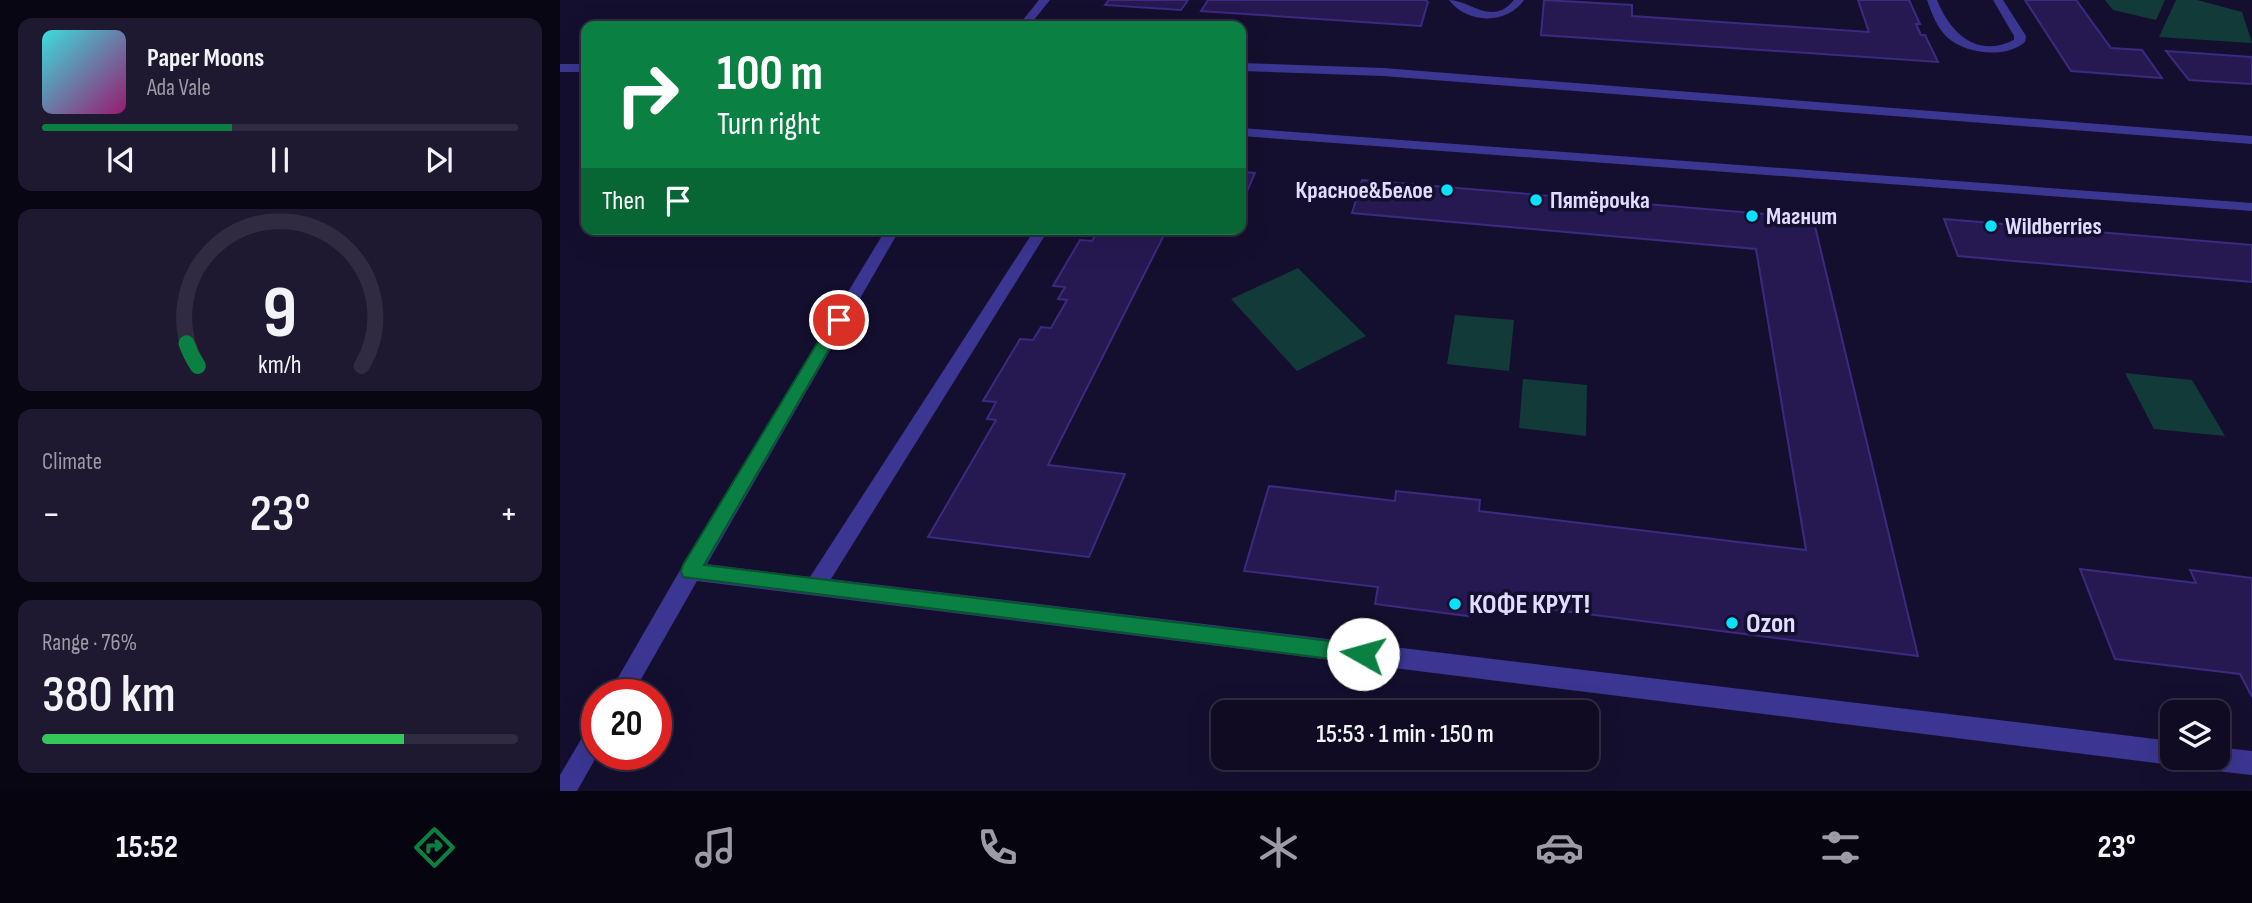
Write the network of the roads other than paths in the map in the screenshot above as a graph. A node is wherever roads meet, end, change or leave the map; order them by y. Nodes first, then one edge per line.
1 (1045, 0) edge
2 (1454, 0) edge
3 (1519, 0) edge
4 (1931, 0) edge
5 (1998, 0) edge
6 (1027, 21) edge
7 (1246, 67) edge
8 (560, 68) edge
9 (581, 68) edge
10 (1246, 132) edge
11 (2252, 140) edge
12 (2252, 207) edge
13 (888, 235) edge
14 (1038, 235) edge
15 (690, 571) junction
16 (815, 587) junction
17 (629, 679) edge
18 (2160, 752) edge
19 (2230, 761) edge
20 (581, 762) edge
21 (2252, 763) edge
22 (564, 791) edge

1 - 6 street
2 - 3 street
4 - 5 street
7 - 11 street
8 - 9 street
10 - 12 street
13 - 15 street
14 - 16 street
15 - 16 street
15 - 17 street
16 - 18 street
19 - 21 street
20 - 22 street

